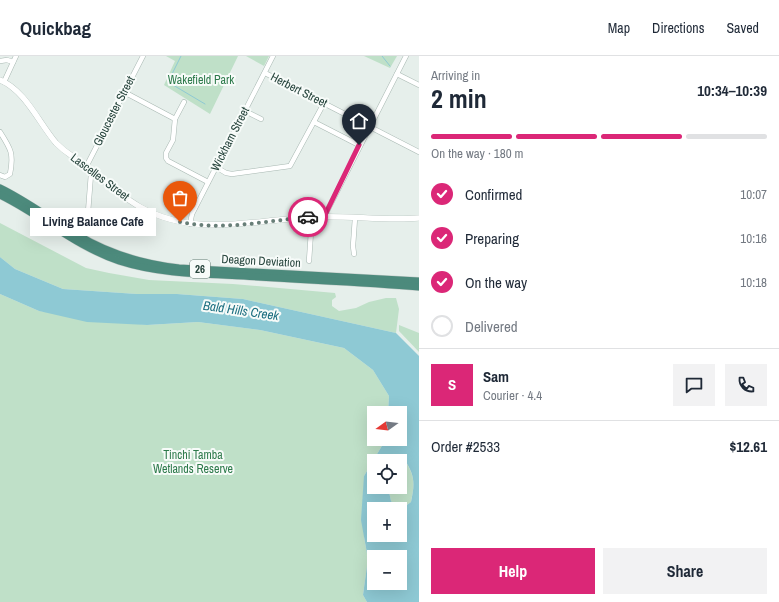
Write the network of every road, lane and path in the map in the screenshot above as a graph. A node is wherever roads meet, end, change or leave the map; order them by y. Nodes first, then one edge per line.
1 (16, 56) edge
2 (143, 56) edge
3 (273, 56) edge
4 (406, 56) edge
5 (0, 61) edge
6 (13, 62) junction
7 (265, 73) junction
8 (397, 74) junction
9 (2, 81) edge
10 (419, 85) edge
11 (124, 92) junction
12 (184, 102) dead end
13 (324, 103) junction
14 (245, 111) junction
15 (175, 119) junction
16 (261, 119) dead end
17 (314, 122) junction
18 (370, 126) junction
19 (0, 132) edge
20 (359, 145) junction
21 (419, 152) edge
22 (86, 167) junction
23 (216, 167) junction
24 (92, 172) junction
25 (0, 176) edge
26 (208, 182) junction
27 (0, 188) edge
28 (0, 195) edge
29 (312, 217) junction
30 (324, 217) junction
31 (355, 218) junction
32 (419, 218) edge
33 (190, 224) junction
34 (87, 225) dead end
35 (354, 254) dead end
36 (309, 261) dead end
37 (419, 281) edge
38 (419, 287) edge

1 - 6 street
2 - 11 street, Gloucester Street
3 - 7 street, Wickham Street
4 - 8 street
5 - 6 street
6 - 9 street
7 - 13 street, Herbert Street
7 - 14 street, Wickham Street
8 - 10 street
8 - 18 street
9 - 22 street, Lascelles Street
11 - 15 street
11 - 22 street, Gloucester Street
12 - 15 street
13 - 17 street
13 - 18 street, Herbert Street
14 - 16 street
14 - 23 street, Wickham Street
15 - 26 street
17 - 20 street
17 - 23 street
18 - 20 street
18 - 21 street, Herbert Street
19 - 25 street
20 - 30 street
22 - 24 street, Lascelles Street
23 - 26 street, Wickham Street
24 - 33 street, Lascelles Street
24 - 34 street
26 - 33 street, Wickham Street
27 - 37 highway, Deagon Deviation / 26
28 - 38 highway, Deagon Deviation / 26
29 - 30 street, Lascelles Street
29 - 33 street, Lascelles Street
29 - 36 street
30 - 31 street, Lascelles Street
31 - 32 street, Lascelles Street
31 - 35 street

